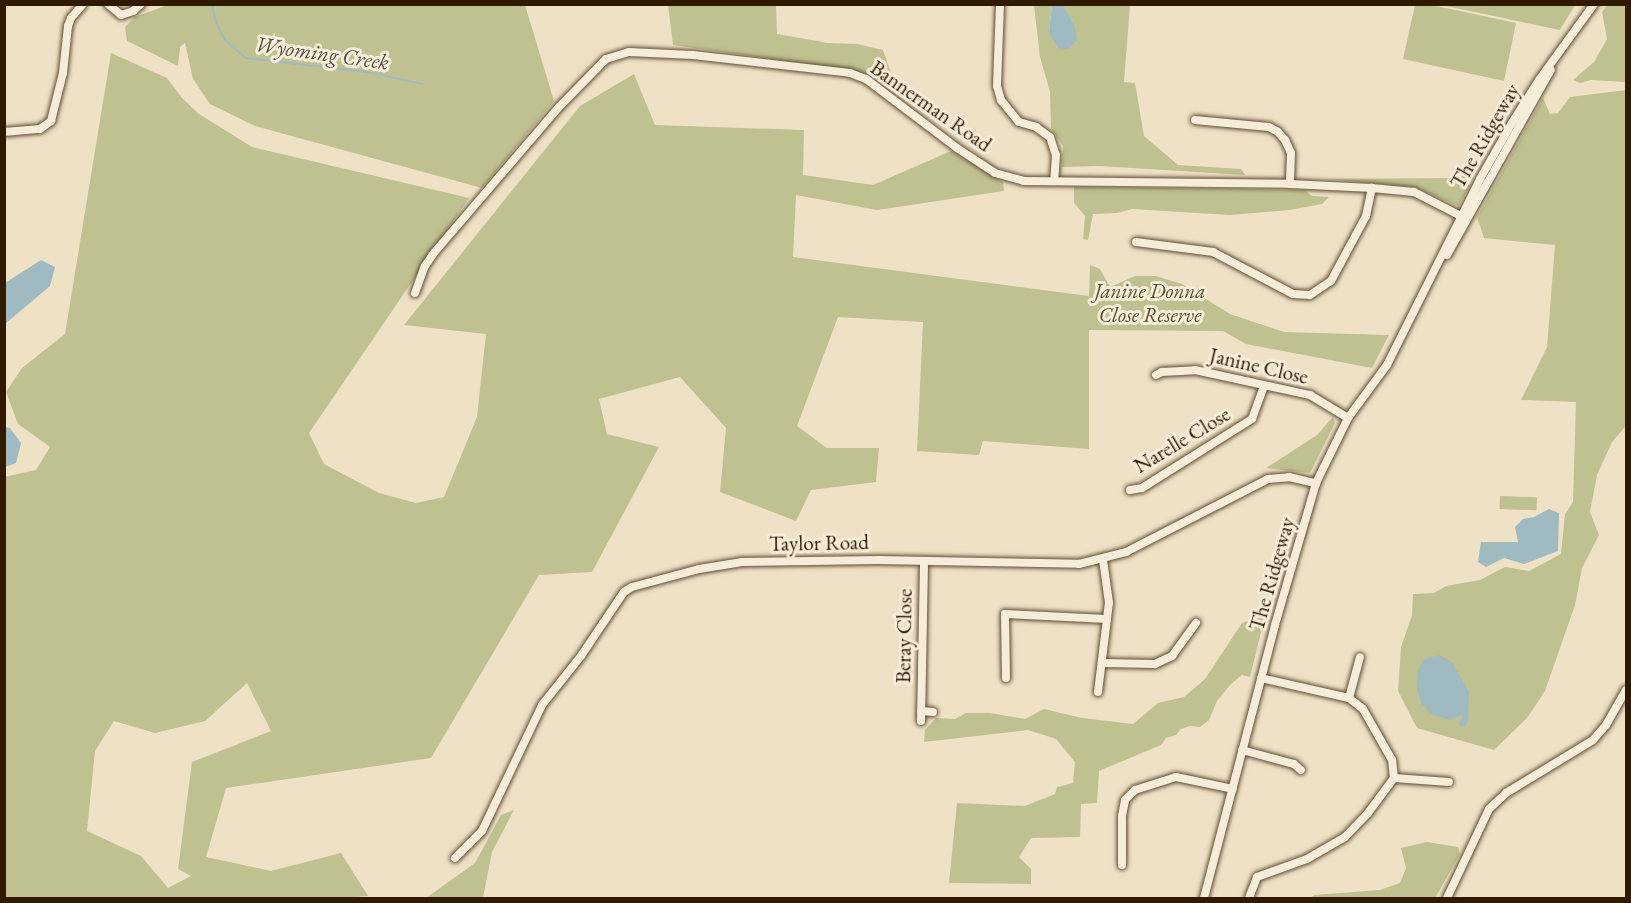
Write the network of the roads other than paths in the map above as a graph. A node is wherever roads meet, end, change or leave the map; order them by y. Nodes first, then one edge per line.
1 (83, 4) edge
2 (108, 4) edge
3 (141, 4) edge
4 (1000, 4) edge
5 (1594, 4) edge
6 (1563, 45) junction
7 (1526, 100) junction
8 (1529, 111) junction
9 (1195, 120) dead end
10 (4, 132) edge
11 (1494, 170) junction
12 (1480, 179) junction
13 (1054, 181) junction
14 (1290, 184) junction
15 (1372, 188) junction
16 (1472, 212) junction
17 (1461, 216) junction
18 (1136, 242) dead end
19 (1430, 282) junction
20 (415, 292) dead end
21 (1156, 375) dead end
22 (1264, 386) junction
23 (1348, 418) junction
24 (1316, 483) junction
25 (1130, 490) dead end
26 (1103, 560) junction
27 (924, 562) junction
28 (1107, 619) junction
29 (1196, 622) dead end
30 (1360, 657) dead end
31 (1103, 663) junction
32 (1006, 678) dead end
33 (1261, 678) junction
34 (1626, 690) edge
35 (1098, 692) dead end
36 (1349, 698) junction
37 (921, 711) junction
38 (933, 711) dead end
39 (921, 721) dead end
40 (1242, 750) junction
41 (1301, 770) dead end
42 (1394, 778) junction
43 (1449, 782) dead end
44 (1233, 789) junction
45 (455, 858) dead end
46 (1122, 866) dead end
47 (1204, 898) edge
48 (1249, 898) edge
49 (1447, 898) edge

1 - 10 street
2 - 3 street
4 - 13 street
5 - 6 street, The Ridgeway
6 - 7 street, The Ridgeway
6 - 8 street, The Ridgeway
7 - 8 street
7 - 12 street, The Ridgeway
8 - 11 street, The Ridgeway
9 - 14 street
11 - 12 street
11 - 16 street, The Ridgeway
12 - 17 street, The Ridgeway
13 - 14 street, Bannerman Road
13 - 20 street, Bannerman Road
14 - 15 street, Bannerman Road
15 - 17 street, Bannerman Road
15 - 18 street
16 - 17 street
16 - 19 street, The Ridgeway
17 - 19 street, The Ridgeway
19 - 23 street, The Ridgeway
21 - 22 street, Janine Close
22 - 23 street, Janine Close
22 - 25 street, Narelle Close
23 - 24 street, The Ridgeway
24 - 26 street, Taylor Road
24 - 33 street, The Ridgeway
26 - 27 street, Taylor Road
26 - 28 street
27 - 37 street, Beray Close
27 - 45 street, Taylor Road
28 - 31 street
28 - 32 street
29 - 31 street
30 - 36 street
31 - 35 street
33 - 36 street
33 - 40 street, The Ridgeway
34 - 49 street
36 - 42 street
37 - 38 street, Beray Close
37 - 39 street, Beray Close
40 - 41 street
40 - 44 street, The Ridgeway
42 - 43 street
42 - 48 street
44 - 46 street
44 - 47 street, The Ridgeway

